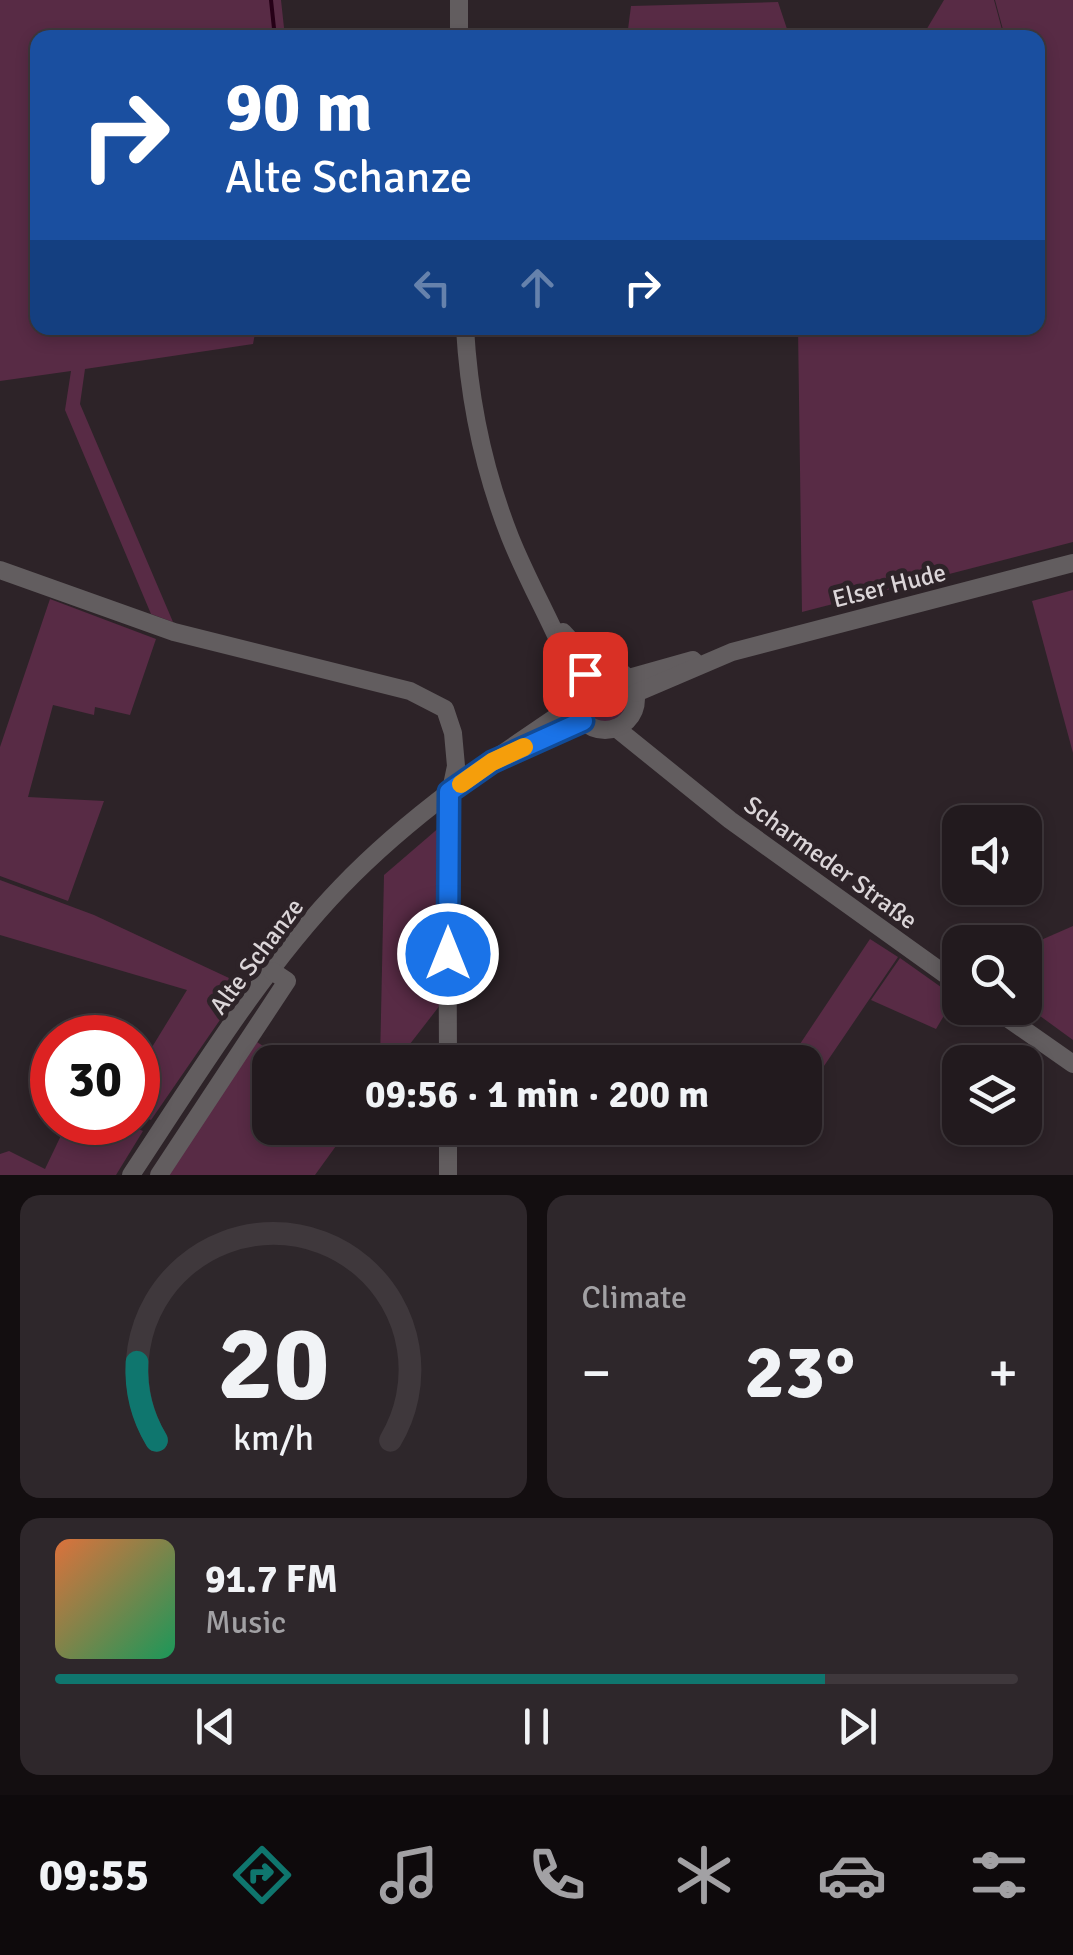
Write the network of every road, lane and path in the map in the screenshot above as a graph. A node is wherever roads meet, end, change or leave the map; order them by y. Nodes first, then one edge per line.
1 (459, 0) edge
2 (459, 30) edge
3 (465, 335) edge
4 (1073, 563) edge
5 (0, 570) edge
6 (550, 616) junction
7 (596, 668) junction
8 (578, 684) junction
9 (633, 685) junction
10 (579, 713) junction
11 (623, 723) junction
12 (449, 792) junction
13 (272, 971) junction
14 (942, 972) edge
15 (1017, 1025) edge
16 (448, 1045) edge
17 (1073, 1064) edge
18 (448, 1145) edge
19 (131, 1175) edge
20 (159, 1175) edge
21 (448, 1175) edge

1 - 2 street
3 - 6 street
4 - 9 street, Elser Hude
5 - 12 street
6 - 7 street
6 - 8 street
7 - 8 street
7 - 9 street
8 - 10 street
9 - 11 street
10 - 11 street
10 - 12 street, Alte Schanze
11 - 14 street, Scharmeder Straße
12 - 13 street, Alte Schanze
12 - 16 street
13 - 19 street, Alte Schanze
13 - 20 street
15 - 17 street
18 - 21 street

